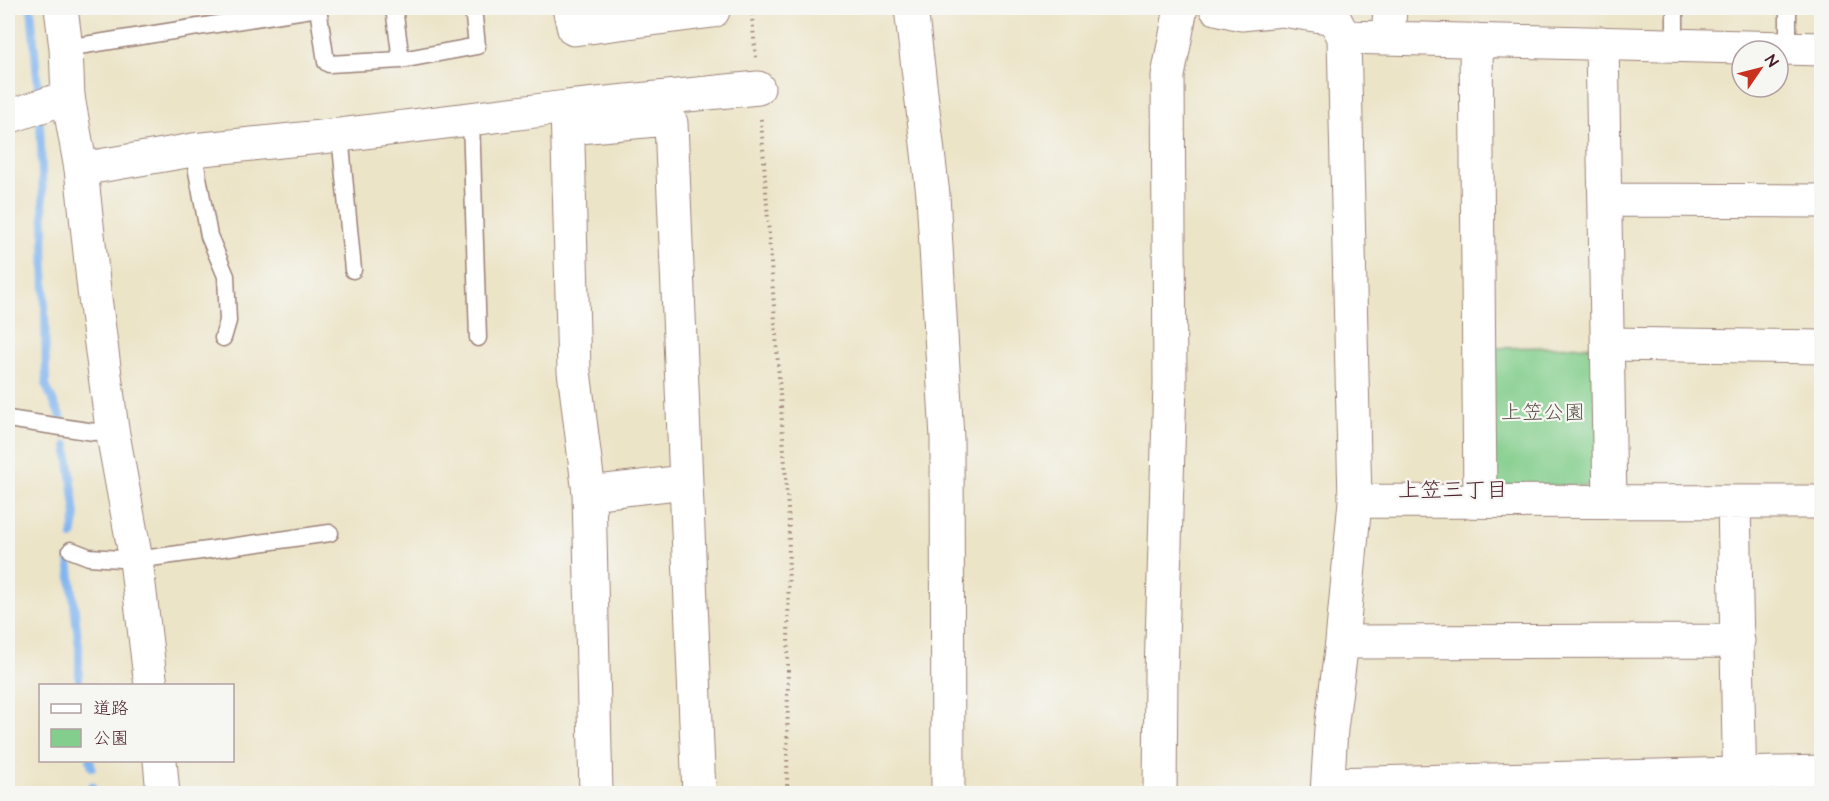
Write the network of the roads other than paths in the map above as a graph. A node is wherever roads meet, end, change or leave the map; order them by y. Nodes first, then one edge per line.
1 (61, 8) edge
2 (394, 8) edge
3 (473, 8) edge
4 (569, 8) edge
5 (712, 8) edge
6 (911, 8) edge
7 (1181, 8) edge
8 (1216, 8) edge
9 (1675, 8) edge
10 (1788, 8) edge
11 (1282, 9) edge
12 (1389, 23) edge
13 (1344, 37) junction
14 (1788, 39) edge
15 (1476, 40) junction
16 (1602, 43) junction
17 (1675, 45) junction
18 (1730, 46) edge
19 (66, 48) junction
20 (1790, 48) edge
21 (1821, 49) edge
22 (401, 60) junction
23 (758, 88) road end
24 (68, 97) junction
25 (8, 117) edge
26 (568, 117) junction
27 (471, 119) junction
28 (340, 135) junction
29 (193, 150) junction
30 (81, 168) junction
31 (1605, 200) junction
32 (1821, 201) edge
33 (353, 270) dead end
34 (223, 338) dead end
35 (478, 338) dead end
36 (1608, 344) junction
37 (1821, 347) edge
38 (8, 419) edge
39 (112, 429) junction
40 (686, 482) junction
41 (589, 493) junction
42 (1355, 501) junction
43 (1480, 501) junction
44 (1610, 502) junction
45 (1734, 502) junction
46 (1821, 502) edge
47 (330, 533) dead end
48 (71, 550) dead end
49 (136, 560) junction
50 (1738, 641) junction
51 (1342, 642) junction
52 (151, 684) edge
53 (160, 762) edge
54 (1821, 772) edge
55 (1740, 784) edge
56 (1328, 789) edge
57 (164, 794) edge
58 (596, 794) edge
59 (699, 794) edge
60 (948, 794) edge
61 (1160, 794) edge

1 - 19 street
2 - 22 lane
3 - 22 lane
4 - 5 street
6 - 60 street
7 - 61 street
8 - 11 street
9 - 17 lane
10 - 14 lane
11 - 13 street
12 - 13 street
12 - 15 street
13 - 42 street
15 - 16 street
15 - 43 street
16 - 17 street
16 - 31 street
17 - 18 street
19 - 22 lane
19 - 24 street
20 - 21 street
23 - 26 street
24 - 25 street
24 - 30 street
26 - 27 street
26 - 40 street
26 - 41 street
27 - 28 street
27 - 35 lane
28 - 29 street
28 - 33 lane
29 - 30 street
29 - 34 lane
30 - 39 street
31 - 32 street
31 - 36 street
36 - 37 street
36 - 44 street
38 - 39 lane
39 - 49 street
40 - 41 street
40 - 59 street
41 - 58 street
42 - 43 street
42 - 51 street
43 - 44 street
44 - 45 street
45 - 46 street
45 - 50 street
47 - 49 lane
48 - 49 lane
49 - 52 street
50 - 51 street
50 - 55 street
51 - 56 street
53 - 57 street
54 - 55 street
55 - 56 street

